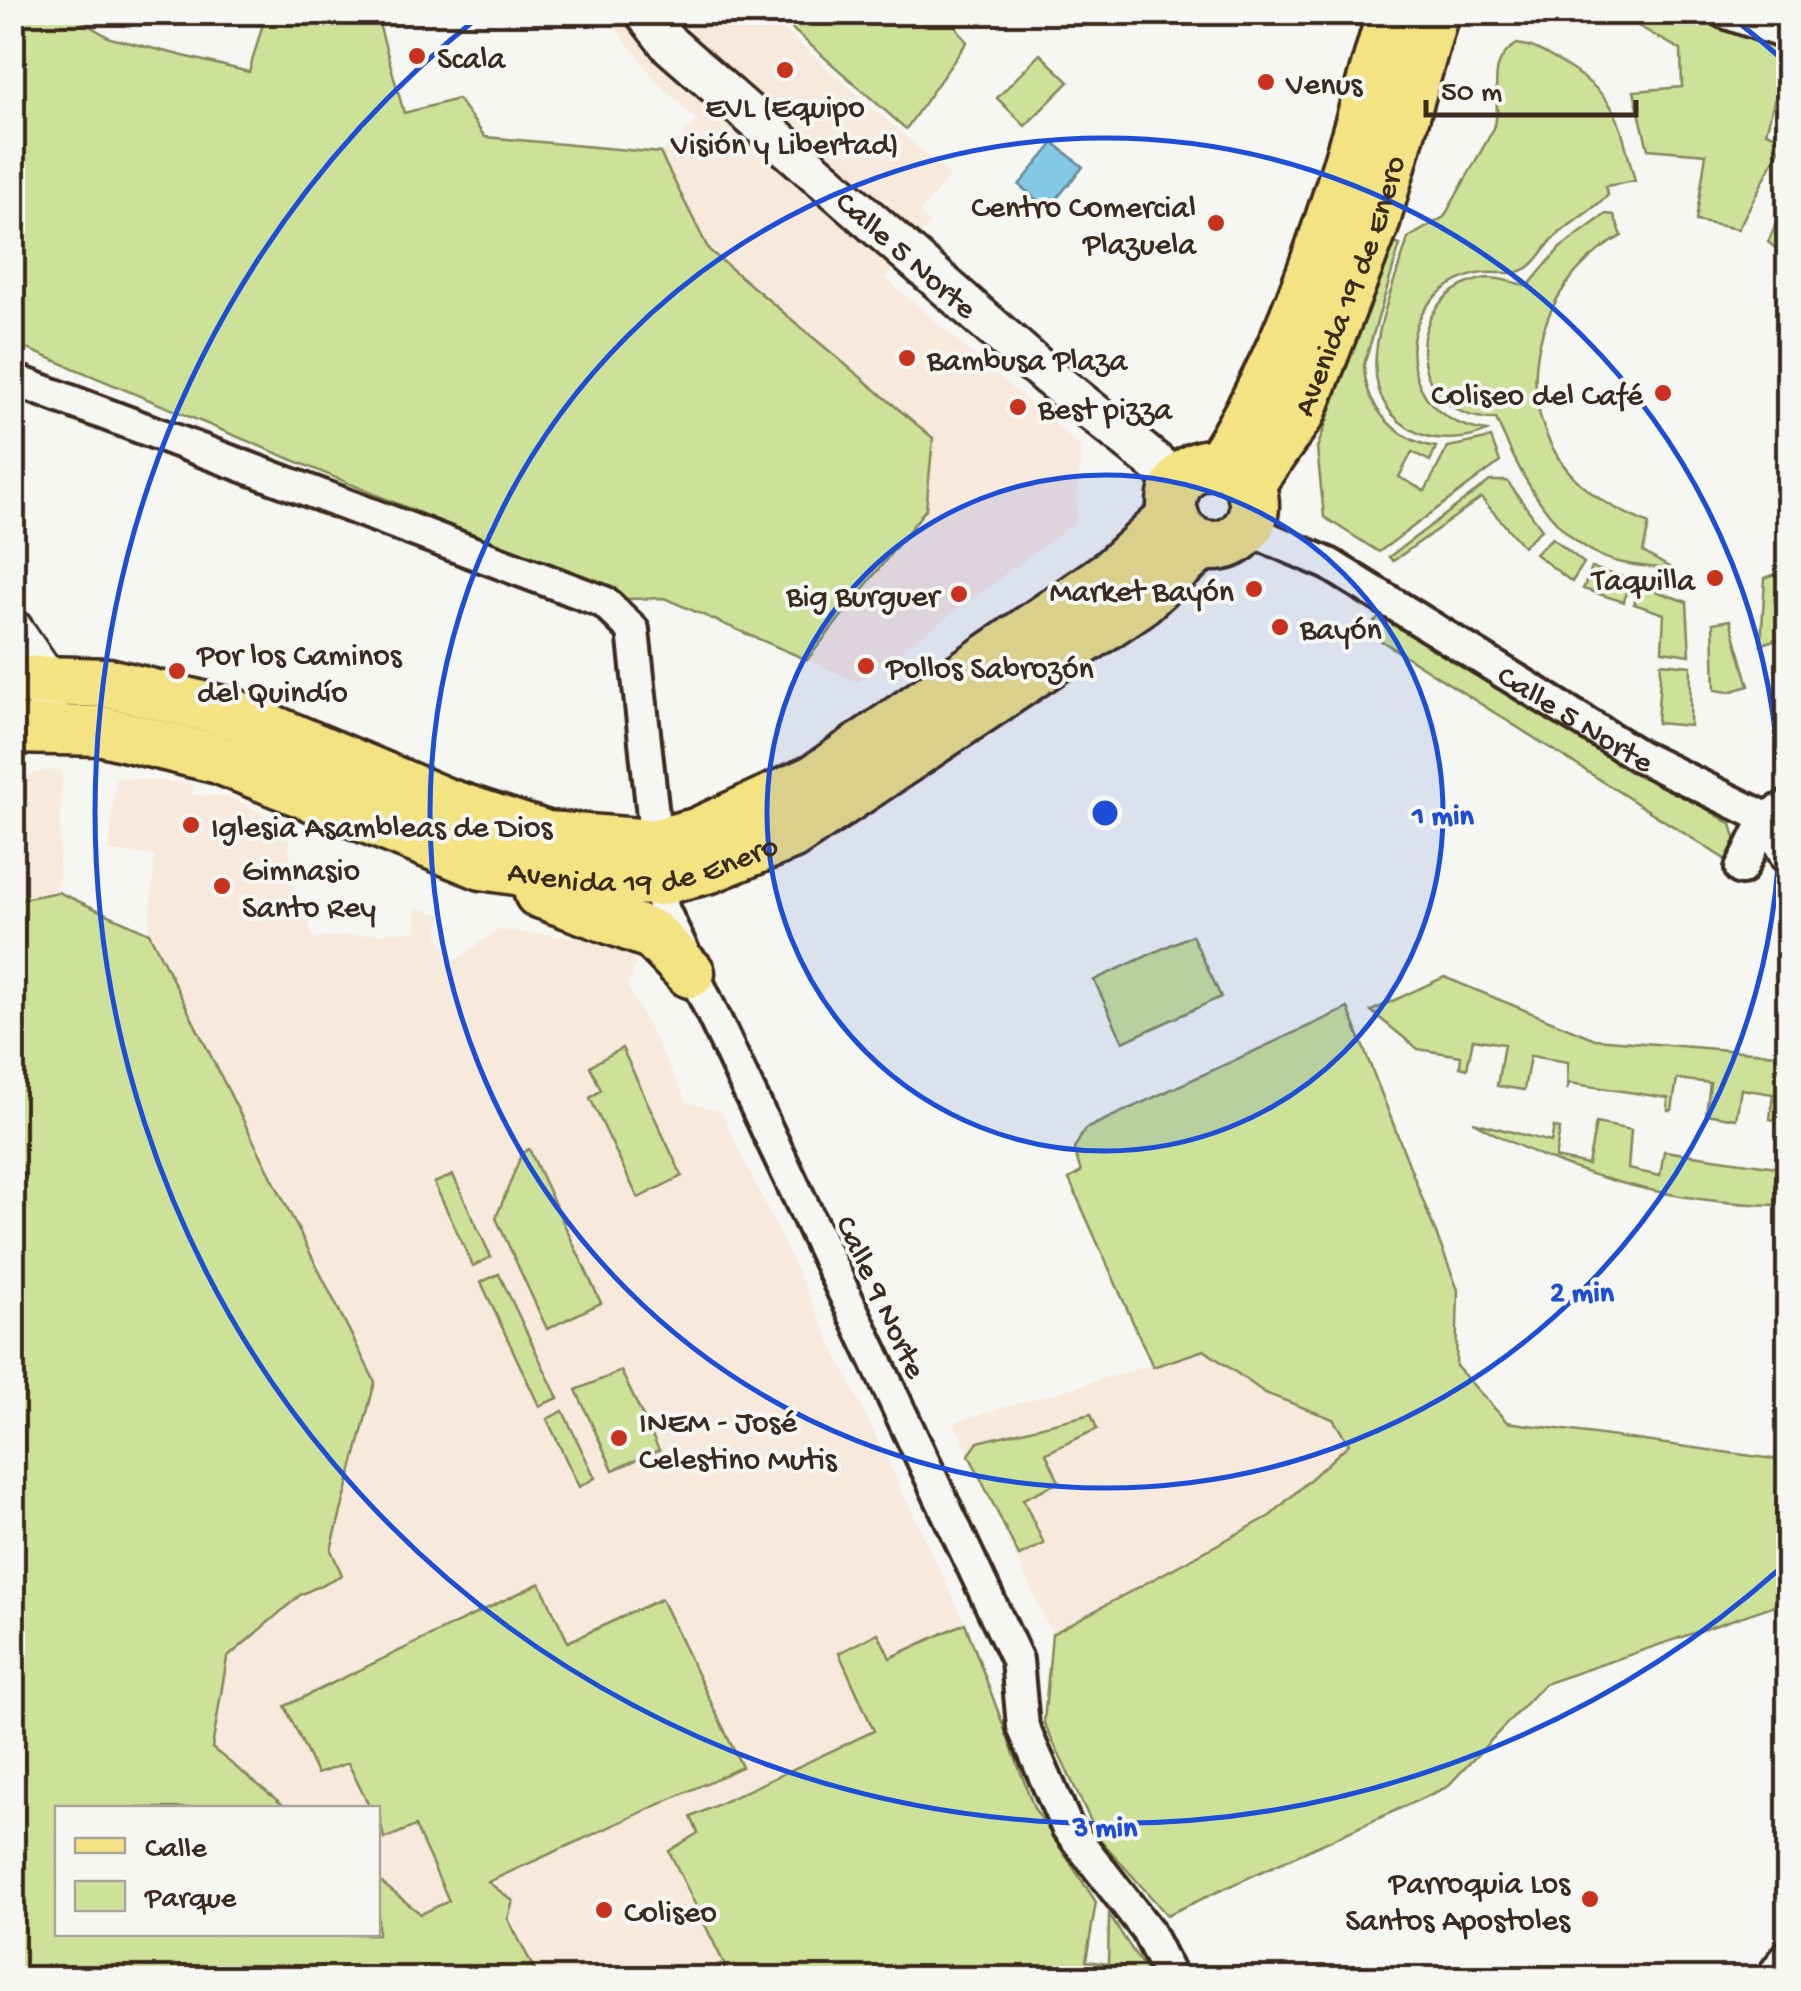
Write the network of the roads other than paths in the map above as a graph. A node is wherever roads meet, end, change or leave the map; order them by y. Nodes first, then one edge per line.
1 (644, 12) edge
2 (1392, 12) edge
3 (1434, 12) edge
4 (1724, 12) edge
5 (1788, 34) edge
6 (12, 379) edge
7 (1211, 504) junction
8 (12, 628) edge
9 (30, 680) edge
10 (31, 729) edge
11 (1777, 812) edge
12 (1788, 860) edge
13 (656, 862) junction
14 (482, 865) junction
15 (1741, 870) dead end
16 (690, 974) junction
17 (1788, 1956) edge
18 (1171, 1978) edge
19 (1771, 1978) edge

1 - 7 street, Calle 5 Norte
2 - 7 main road, Avenida 19 de Enero
3 - 7 main road, Avenida 19 de Enero
4 - 5 street
6 - 13 street, Calle 9 Norte
7 - 11 street, Calle 5 Norte
7 - 13 main road, Avenida 19 de Enero
8 - 9 street
9 - 10 street
9 - 13 main road, Avenida 19 de Enero
10 - 14 main road, Avenida 19 de Enero
11 - 12 street
11 - 15 street
13 - 14 main road, Avenida 19 de Enero
13 - 16 street, Calle 9 Norte
14 - 16 main road
16 - 18 street, Calle 9 Norte
17 - 19 street

